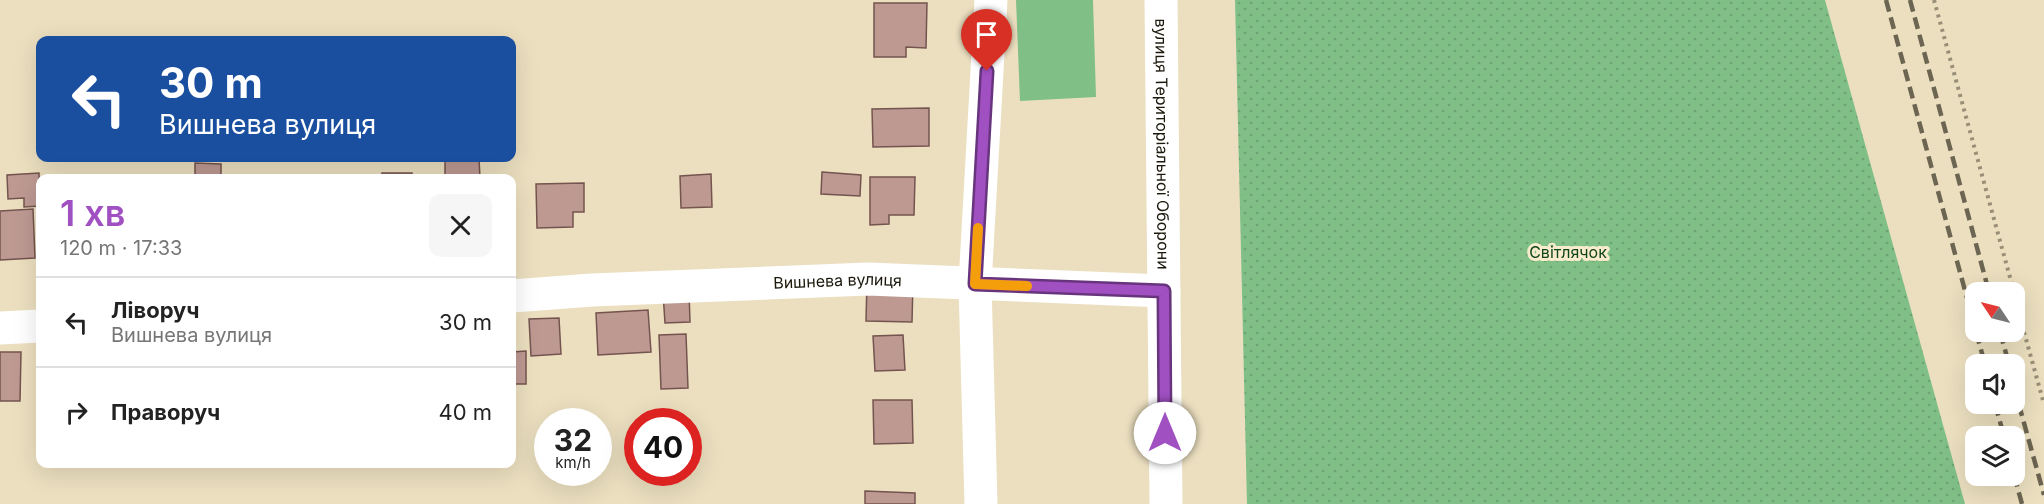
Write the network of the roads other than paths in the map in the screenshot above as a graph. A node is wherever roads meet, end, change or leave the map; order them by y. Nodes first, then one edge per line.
1 (991, 0) edge
2 (1161, 0) edge
3 (975, 284) junction
4 (1164, 291) junction
5 (516, 296) edge
6 (36, 326) edge
7 (0, 328) edge
8 (981, 504) edge
9 (1166, 504) edge

1 - 3 street
2 - 4 street, вулиця Територіальної Оборони
3 - 4 street, Вишнева вулиця
3 - 5 street, Вишнева вулиця
3 - 8 street
4 - 9 street, вулиця Територіальної Оборони
6 - 7 street

